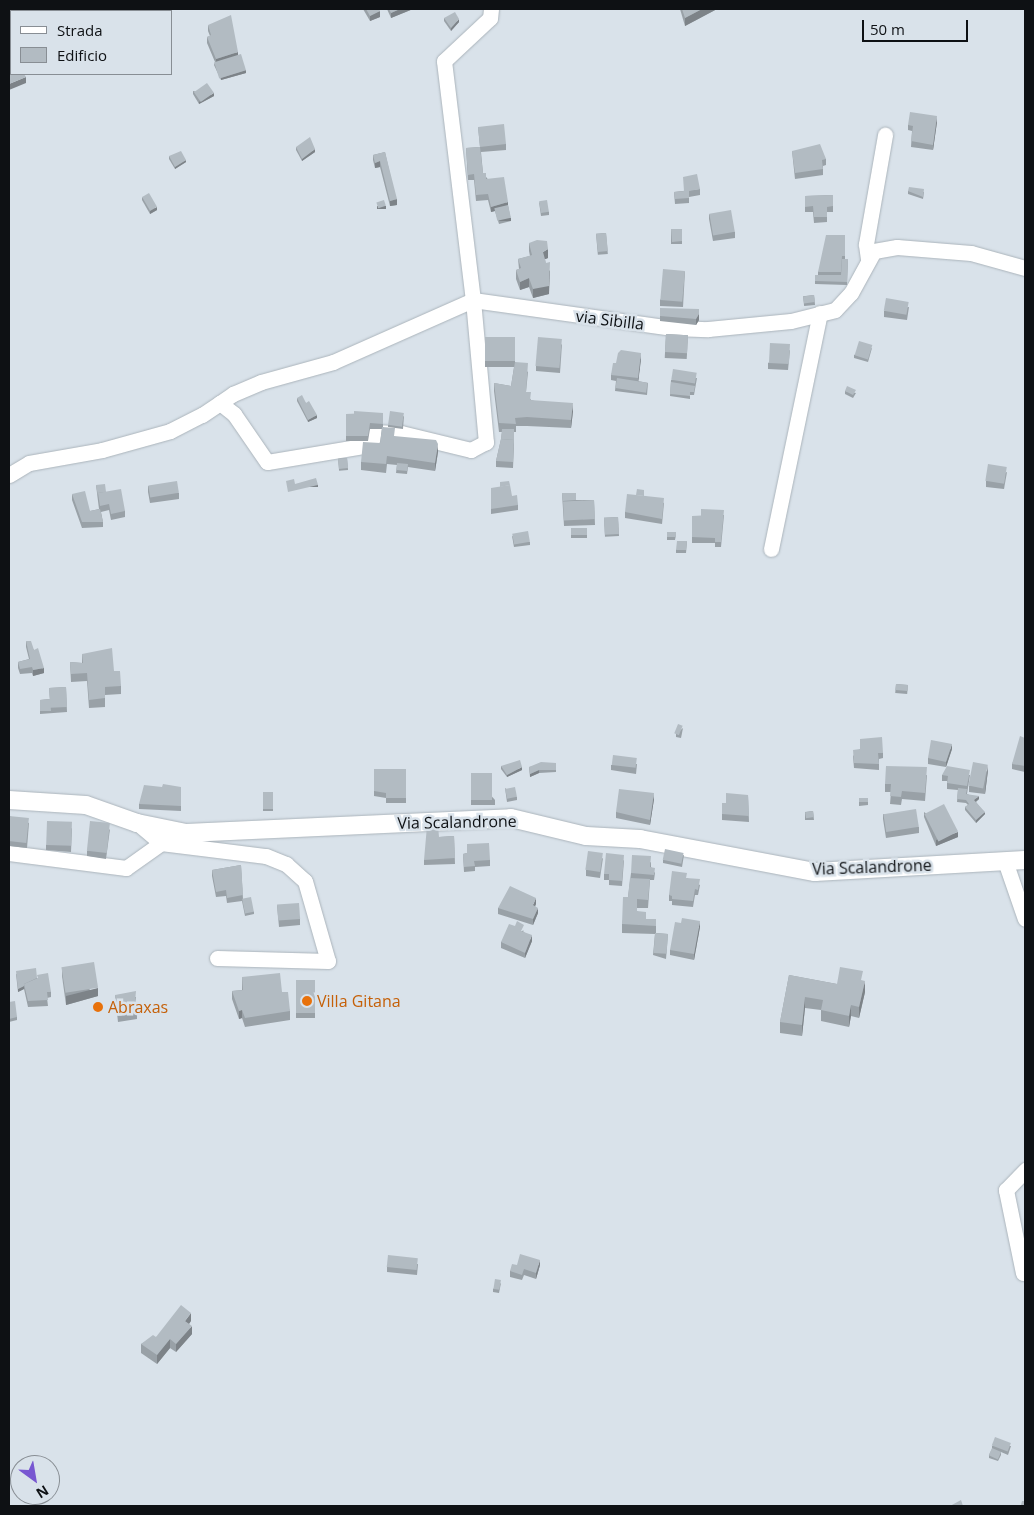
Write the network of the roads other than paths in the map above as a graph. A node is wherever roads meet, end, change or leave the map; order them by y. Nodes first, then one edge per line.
1 (491, 9) edge
2 (885, 135) dead end
3 (868, 259) junction
4 (1025, 268) edge
5 (473, 300) junction
6 (820, 313) junction
7 (220, 403) junction
8 (9, 475) edge
9 (771, 549) dead end
10 (9, 800) edge
11 (137, 824) junction
12 (161, 843) junction
13 (9, 853) edge
14 (1025, 860) edge
15 (1005, 861) junction
16 (1025, 919) edge
17 (217, 958) dead end
18 (1025, 1170) edge
19 (1023, 1273) dead end

1 - 5 street
2 - 3 street
3 - 4 street
3 - 6 street, via Sibilla
5 - 6 street, via Sibilla
5 - 7 street
5 - 7 street
6 - 9 street
7 - 8 street
10 - 11 street, Via Scalandrone
11 - 12 street
11 - 15 street, Via Scalandrone
12 - 13 street
12 - 17 street
14 - 15 street, Via Scalandrone
15 - 16 street
18 - 19 street

